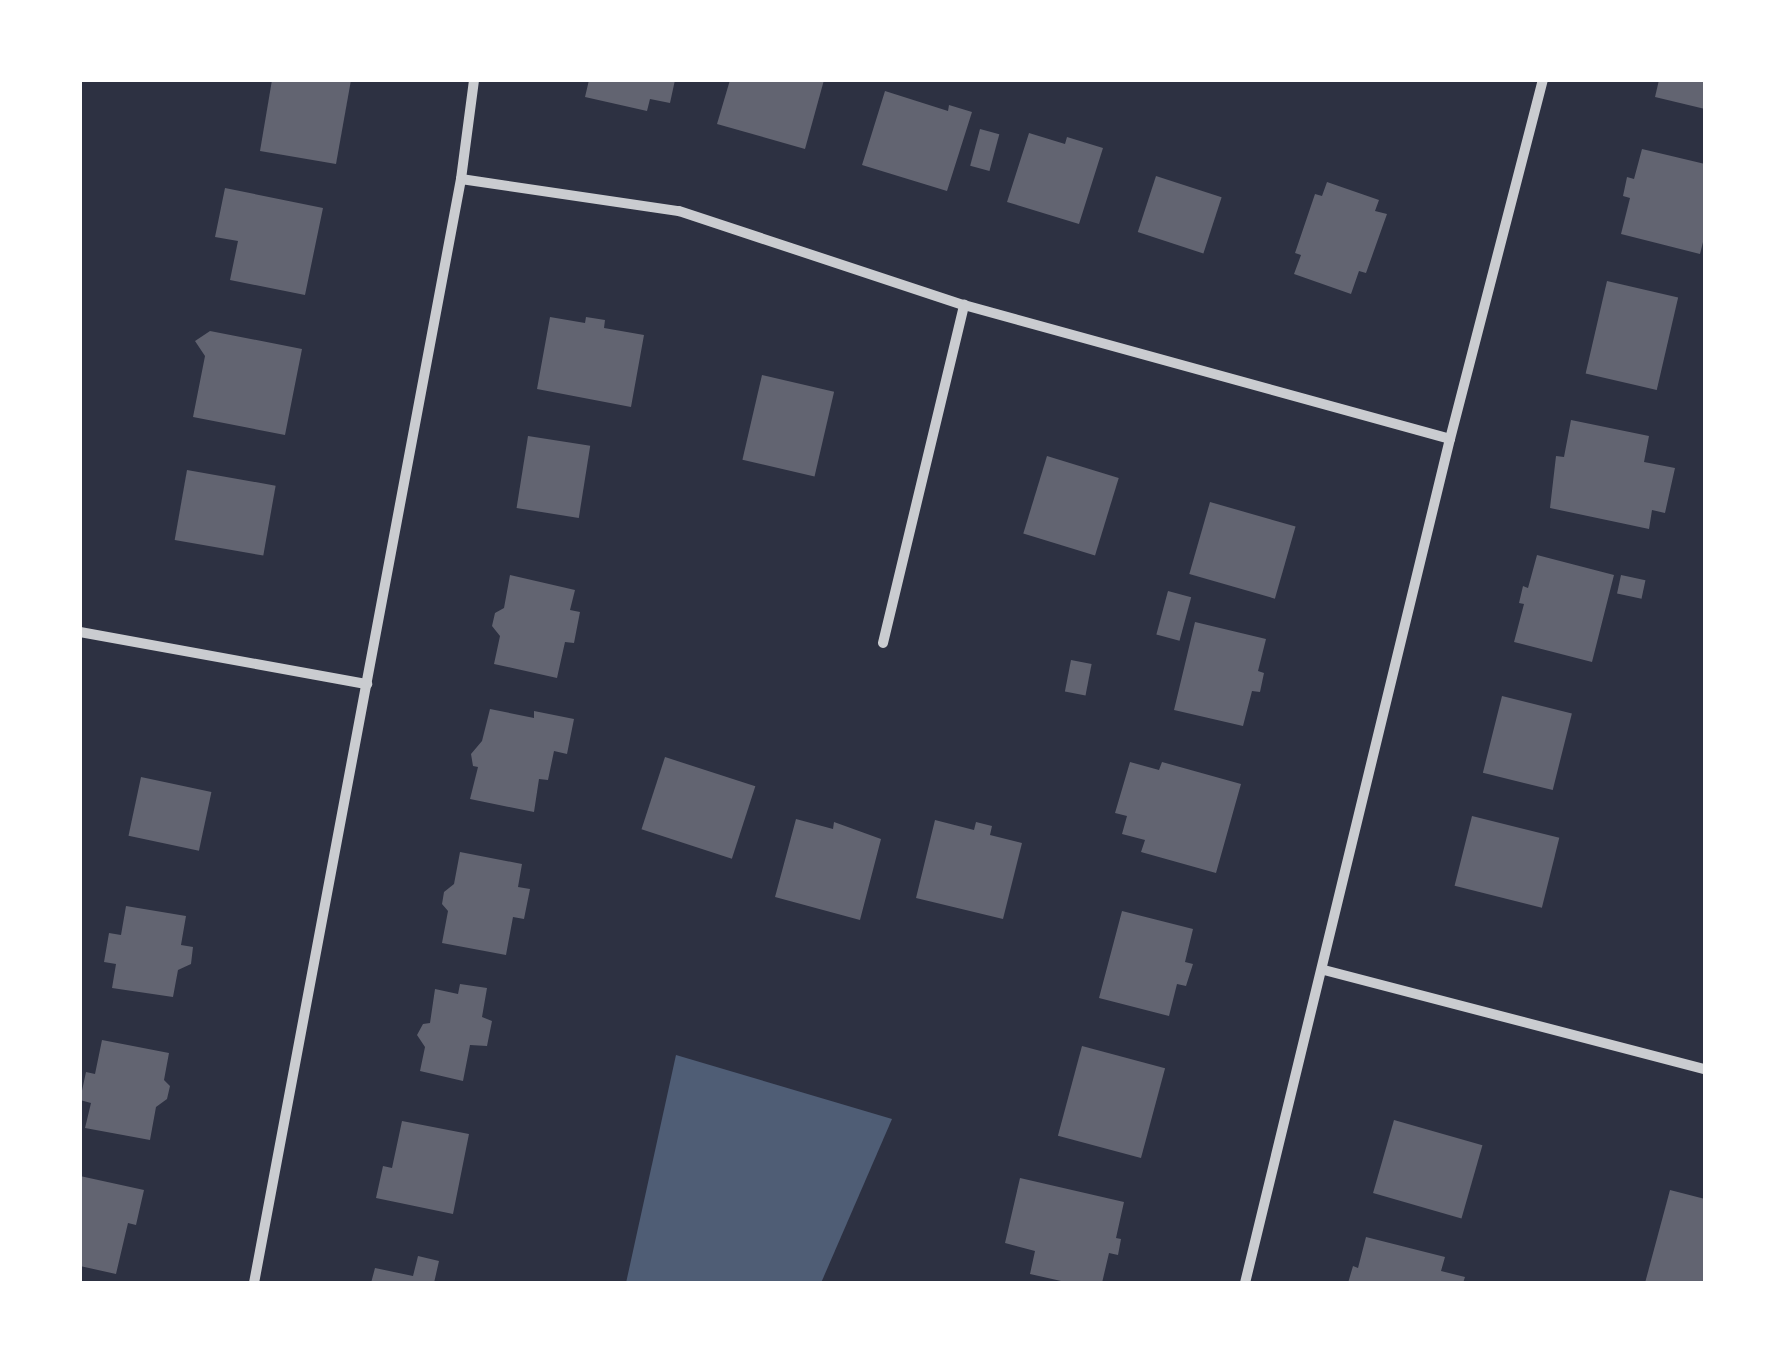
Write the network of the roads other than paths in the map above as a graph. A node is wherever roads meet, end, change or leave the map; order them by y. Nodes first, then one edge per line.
1 (474, 80) edge
2 (1543, 80) edge
3 (461, 179) junction
4 (964, 305) junction
5 (1450, 439) junction
6 (80, 632) edge
7 (884, 643) dead end
8 (367, 684) junction
9 (1324, 970) junction
10 (1705, 1070) edge
11 (254, 1283) edge
12 (1245, 1283) edge

1 - 3 street
2 - 5 street
3 - 4 street
3 - 8 street
4 - 5 street
4 - 7 street
5 - 9 street
6 - 8 street
8 - 11 street
9 - 10 street
9 - 12 street

